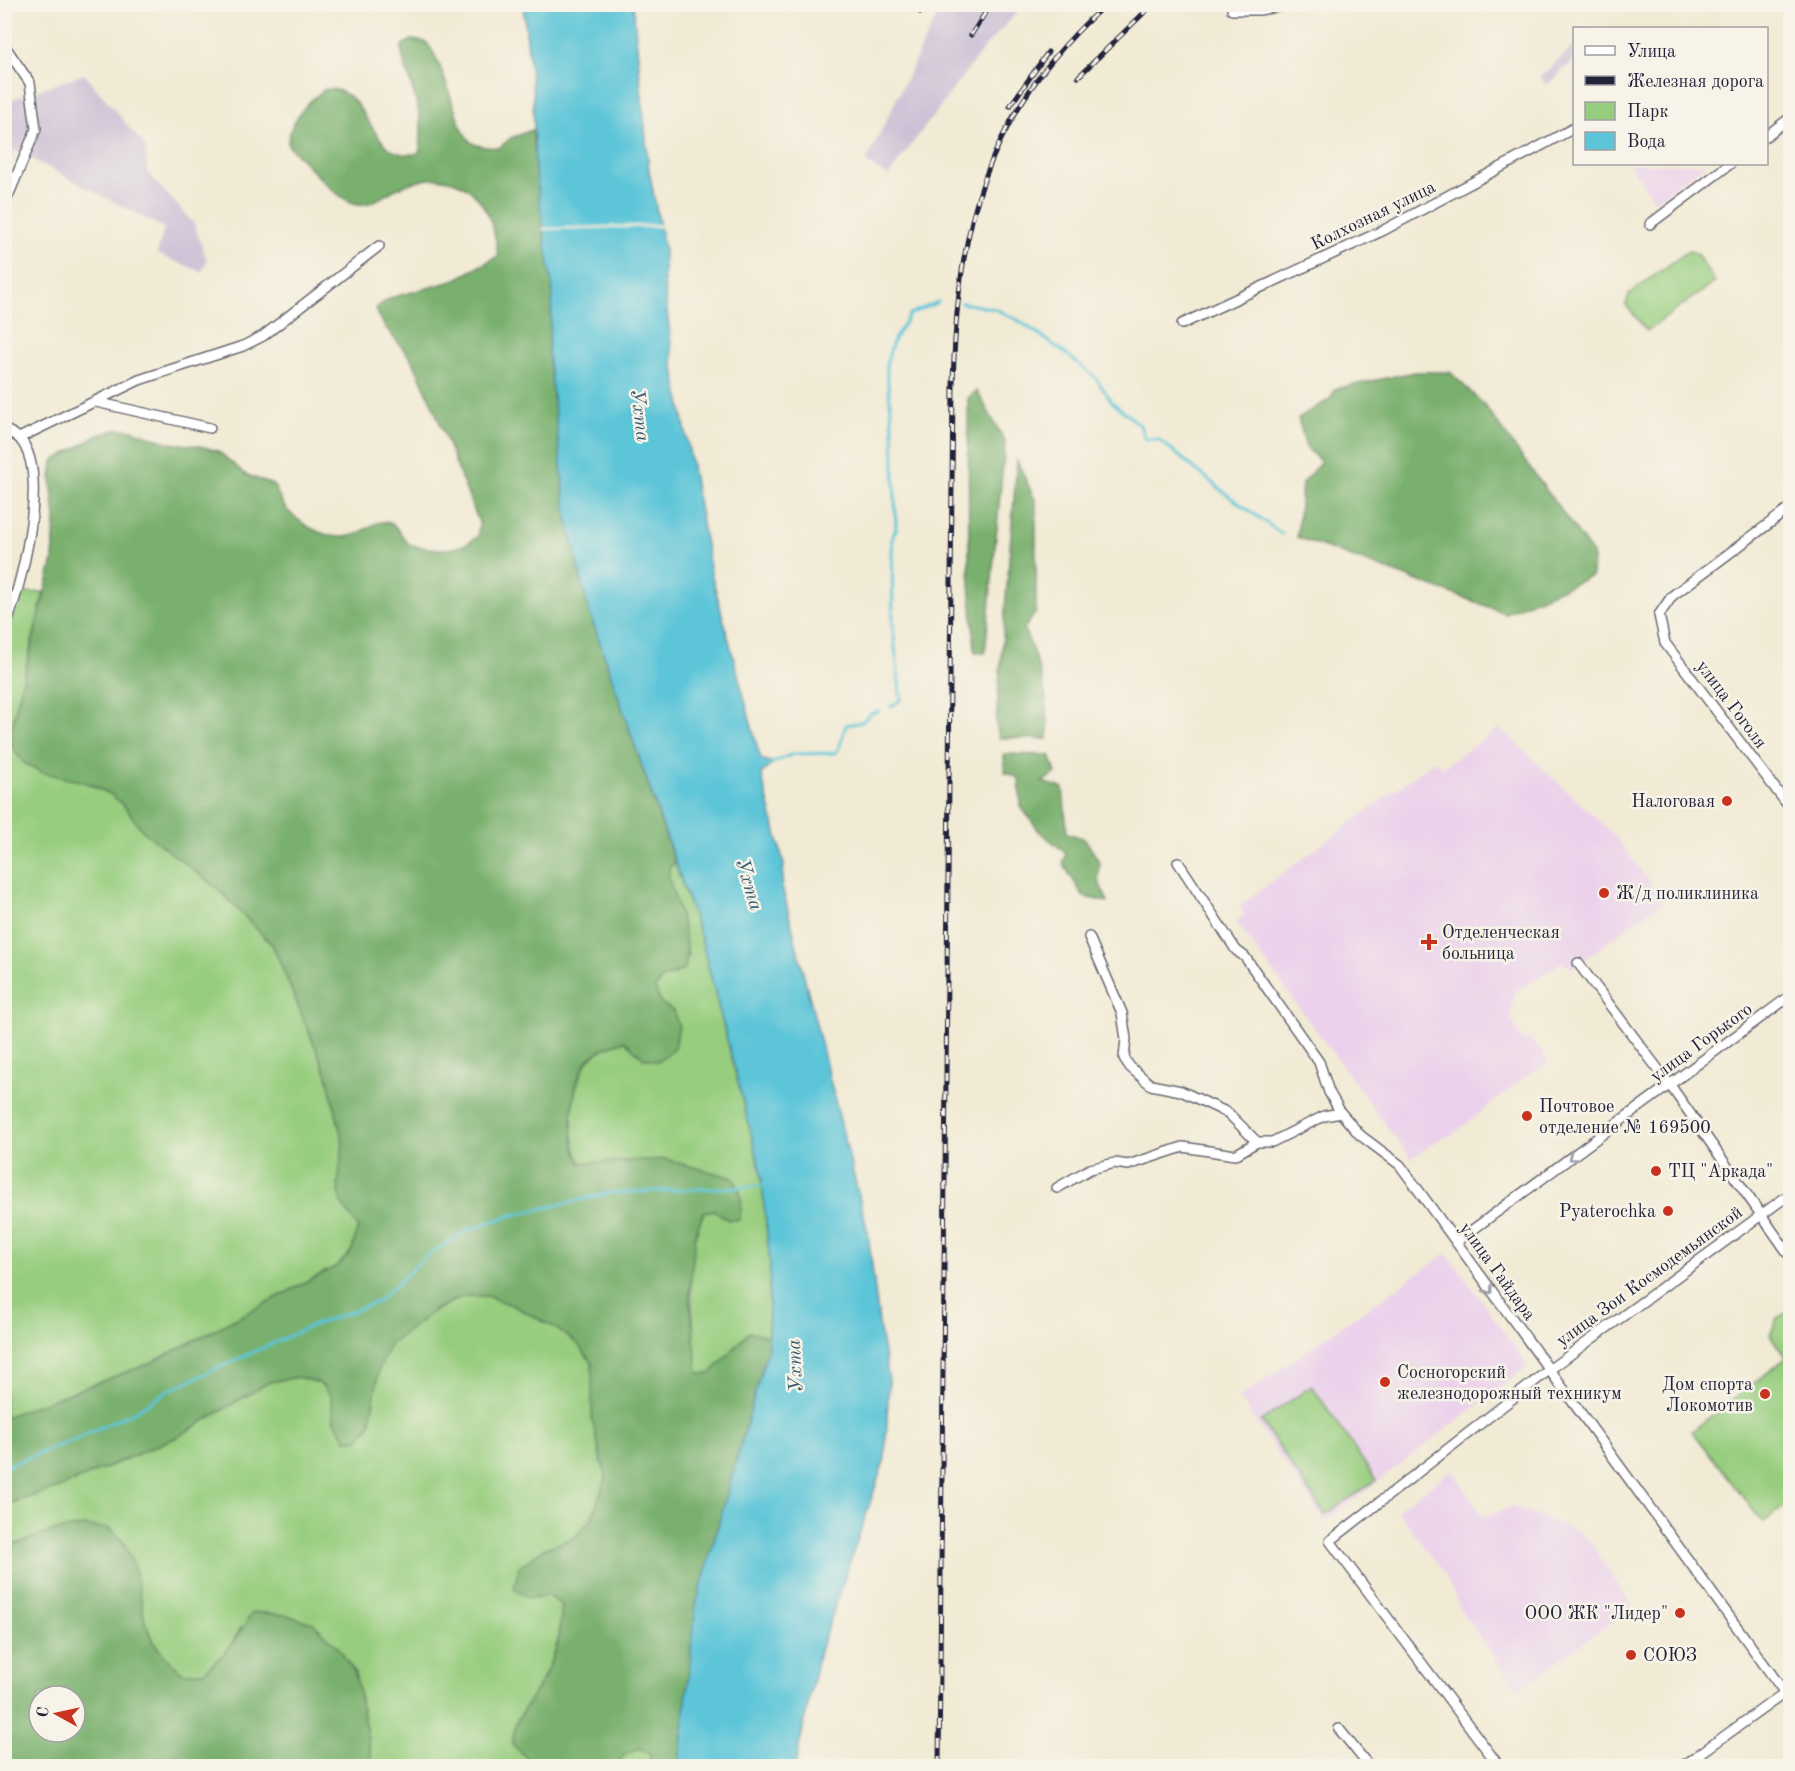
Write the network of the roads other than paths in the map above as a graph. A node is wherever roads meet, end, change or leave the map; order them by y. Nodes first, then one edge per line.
1 (1293, 4) edge
2 (1232, 10) dead end
3 (4, 45) edge
4 (1791, 118) edge
5 (1573, 129) edge
6 (1768, 135) edge
7 (1729, 165) edge
8 (8, 191) edge
9 (4, 206) edge
10 (1650, 224) dead end
11 (379, 246) dead end
12 (1182, 324) dead end
13 (96, 402) junction
14 (210, 428) dead end
15 (4, 429) edge
16 (19, 438) junction
17 (1791, 508) edge
18 (4, 631) edge
19 (1791, 808) edge
20 (1179, 862) dead end
21 (1089, 937) dead end
22 (1578, 963) dead end
23 (1791, 996) edge
24 (1670, 1085) junction
25 (1341, 1113) junction
26 (1257, 1142) junction
27 (1057, 1188) dead end
28 (1791, 1194) edge
29 (1761, 1215) junction
30 (1456, 1242) junction
31 (1791, 1256) edge
32 (1549, 1371) junction
33 (1788, 1691) edge
34 (1791, 1705) edge
35 (1339, 1729) dead end
36 (1369, 1767) edge
37 (1499, 1767) edge
38 (1683, 1767) edge

1 - 2 street
3 - 8 street
4 - 6 street
5 - 12 street, Колхозная улица
7 - 10 street
8 - 9 street
11 - 13 street
13 - 14 street
13 - 16 street
15 - 16 street
16 - 18 street
17 - 19 street, улица Гоголя
20 - 25 street, улица Гайдара
21 - 26 street
22 - 24 street
23 - 24 street, улица Горького
24 - 29 street
24 -> 30 street, улица Горького
25 - 26 street
25 - 30 street, улица Гайдара
26 - 27 street
28 - 29 street, улица Зои Космодемьянской
29 - 31 street
29 - 32 street, улица Зои Космодемьянской
30 -> 32 street, улица Гайдара
32 - 33 street, улица Гайдара
32 - 37 street, улица Зои Космодемьянской
33 - 34 street, улица Гайдара
33 - 38 street
35 - 36 street

